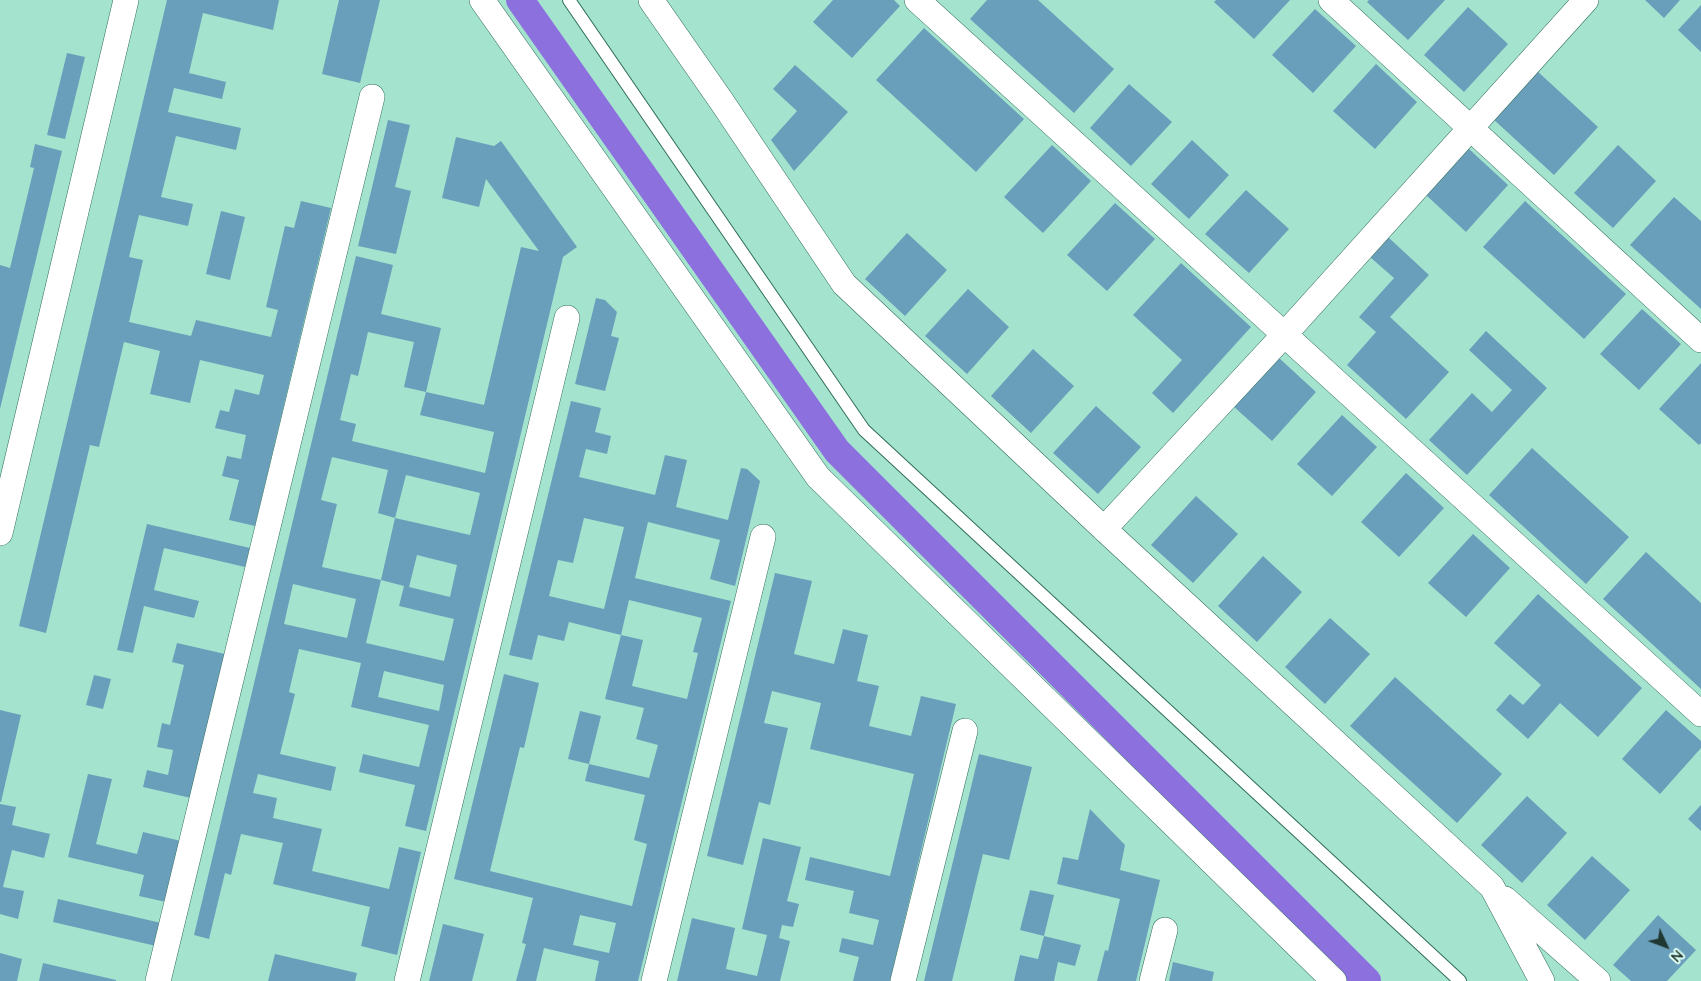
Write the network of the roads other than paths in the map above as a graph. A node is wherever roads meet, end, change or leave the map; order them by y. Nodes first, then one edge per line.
1 (126, 0) edge
2 (482, 0) edge
3 (569, 0) edge
4 (652, 0) edge
5 (917, 0) edge
6 (1331, 0) edge
7 (1586, 0) edge
8 (372, 98) dead end
9 (1470, 128) junction
10 (567, 318) dead end
11 (1284, 335) junction
12 (1701, 340) edge
13 (1104, 529) junction
14 (0, 533) edge
15 (763, 537) dead end
16 (1701, 714) edge
17 (965, 731) dead end
18 (1492, 887) junction
19 (1165, 930) dead end
20 (158, 981) edge
21 (407, 981) edge
22 (654, 981) edge
23 (903, 981) edge
24 (1152, 981) edge
25 (1334, 981) edge
26 (1460, 981) edge
27 (1542, 981) edge
28 (1598, 981) edge

1 - 14 street
2 - 25 street
3 - 26 lane
4 - 13 street
5 - 11 street
6 - 9 street
7 - 9 street
8 - 20 street
9 - 11 street
9 - 12 street
10 - 21 street
11 - 13 street
11 - 16 street
13 - 18 street
15 - 22 street
17 - 23 street
18 - 27 street
18 - 28 street
19 - 24 street

